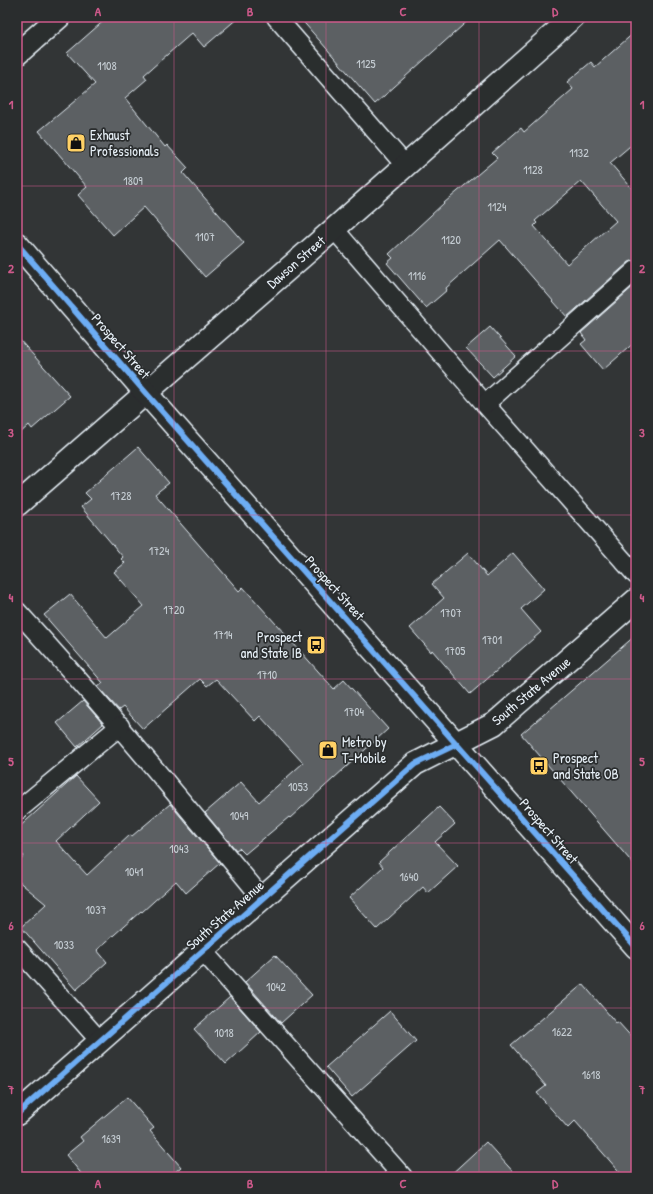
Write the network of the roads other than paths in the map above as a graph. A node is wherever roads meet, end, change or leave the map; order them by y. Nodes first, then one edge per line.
1 (58, 17) edge
2 (276, 17) edge
3 (573, 17) edge
4 (17, 54) edge
5 (405, 165) junction
6 (334, 229) junction
7 (17, 244) edge
8 (636, 270) edge
9 (145, 392) junction
10 (486, 404) junction
11 (17, 505) edge
12 (636, 575) edge
13 (636, 600) edge
14 (17, 611) edge
15 (120, 726) junction
16 (457, 744) junction
17 (17, 811) edge
18 (262, 898) junction
19 (17, 948) edge
20 (636, 948) edge
21 (203, 951) junction
22 (100, 1041) junction
23 (17, 1114) edge
24 (403, 1177) edge

1 - 4 street
2 - 5 lane
3 - 5 street, Dawson Street
5 - 6 street, Dawson Street
6 - 9 street, Dawson Street
6 - 10 lane
7 - 9 street, Prospect Street
8 - 10 lane
9 - 11 street, Dawson Street
9 - 16 street, Prospect Street
10 - 12 lane
13 - 16 street, South State Avenue
14 - 15 lane
15 - 17 lane
15 - 18 lane
16 - 18 street, South State Avenue
16 - 20 street, Prospect Street
18 - 21 street, South State Avenue
19 - 22 lane
21 - 22 street, South State Avenue
21 - 24 lane
22 - 23 street, South State Avenue

